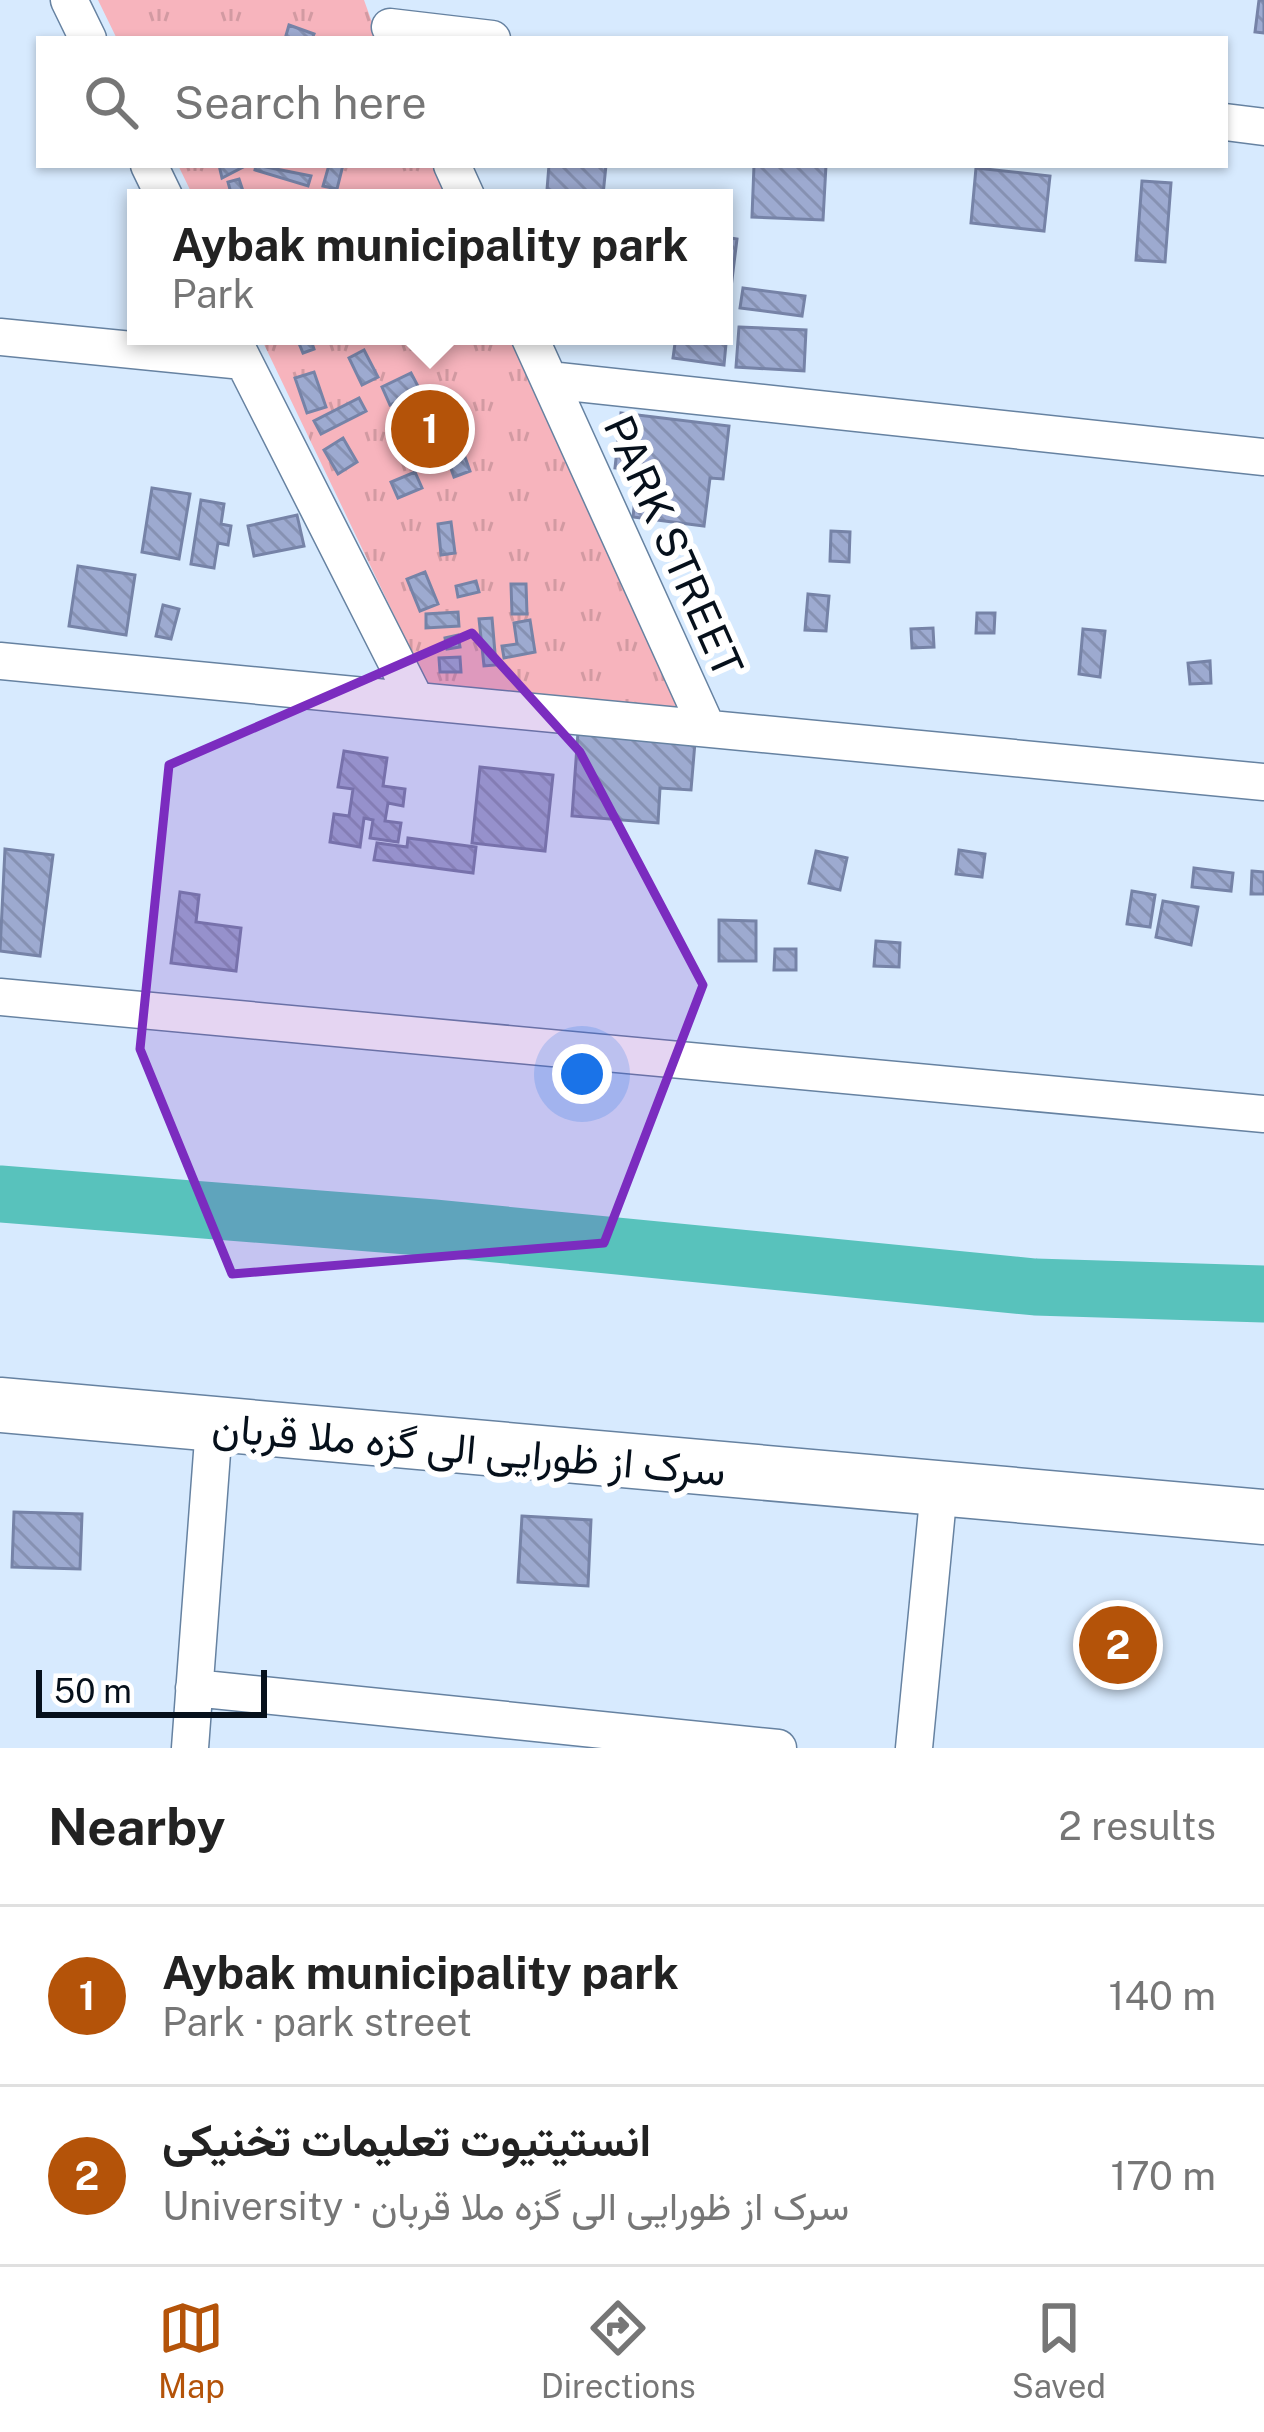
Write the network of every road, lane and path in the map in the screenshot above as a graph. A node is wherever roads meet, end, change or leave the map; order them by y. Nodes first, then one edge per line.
1 (70, 0) edge
2 (389, 22) edge
3 (87, 36) edge
4 (474, 36) edge
5 (1228, 122) edge
6 (1264, 127) edge
7 (0, 337) edge
8 (127, 343) edge
9 (172, 345) edge
10 (533, 345) edge
11 (237, 348) edge
12 (549, 380) junction
13 (1264, 457) edge
14 (0, 661) edge
15 (416, 701) junction
16 (707, 728) junction
17 (1264, 782) edge
18 (0, 998) edge
19 (1264, 1114) edge
20 (0, 1405) edge
21 (214, 1426) junction
22 (939, 1489) junction
23 (1264, 1517) edge
24 (194, 1688) junction
25 (190, 1748) edge
26 (778, 1748) edge
27 (914, 1748) edge

1 - 3 street
2 - 4 street
5 - 6 street
7 - 8 street
9 - 11 street
10 - 12 street, PARK STREET
11 - 15 street
12 - 13 street
12 - 16 street, PARK STREET
14 - 15 street
15 - 16 street
16 - 17 street
18 - 19 street
20 - 21 street, سرک از ظورایی الی گزه ملا قربان
21 - 22 street, سرک از ظورایی الی گزه ملا قربان
21 - 24 street
22 - 23 street, سرک از ظورایی الی گزه ملا قربان
22 - 27 street
24 - 25 street
24 - 26 street

